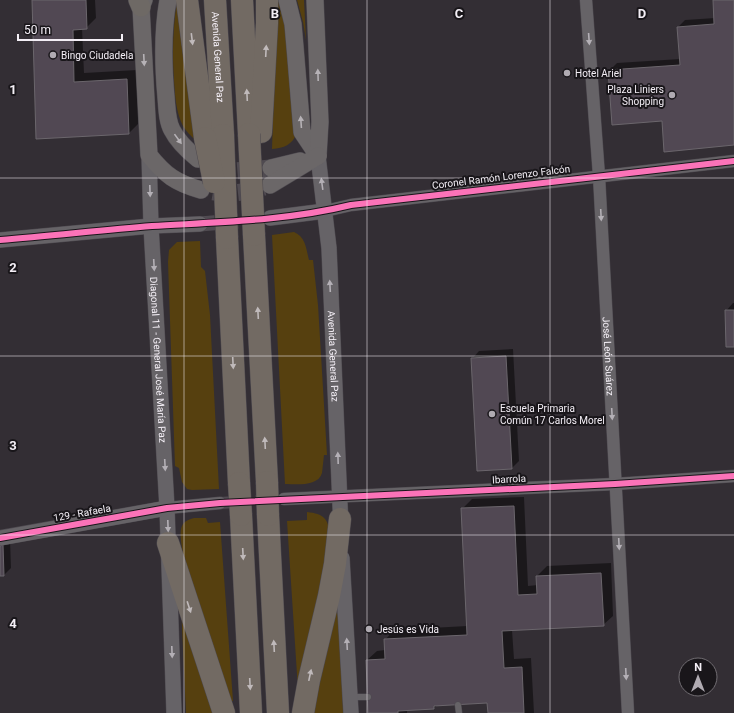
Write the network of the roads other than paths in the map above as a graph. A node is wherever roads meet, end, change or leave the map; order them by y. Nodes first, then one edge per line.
1 (168, 0) edge
2 (188, 0) edge
3 (215, 0) edge
4 (242, 0) edge
5 (267, 0) edge
6 (287, 0) edge
7 (315, 0) edge
8 (586, 0) edge
9 (141, 2) edge
10 (255, 133) junction
11 (214, 137) junction
12 (149, 155) junction
13 (318, 156) junction
14 (198, 159) tunnel mouth
15 (734, 161) edge
16 (599, 176) junction
17 (270, 177) tunnel mouth
18 (201, 190) tunnel mouth
19 (325, 211) junction
20 (270, 218) tunnel mouth
21 (200, 224) tunnel mouth
22 (151, 226) junction
23 (0, 240) edge
24 (734, 476) edge
25 (615, 484) junction
26 (339, 496) junction
27 (284, 499) tunnel mouth
28 (220, 503) tunnel mouth
29 (167, 508) junction
30 (340, 518) junction
31 (0, 538) edge
32 (168, 543) junction
33 (350, 697) junction
34 (368, 697) dead end
35 (458, 704) dead end
36 (174, 713) edge
37 (224, 713) edge
38 (251, 713) edge
39 (278, 713) edge
40 (304, 713) edge
41 (351, 713) edge
42 (459, 713) edge
43 (628, 713) edge

1 -> 14 main road
2 -> 11 highway
3 - 11 highway, Avenida General Paz
10 -> 4 highway
10 -> 5 highway
13 -> 6 main road
13 -> 7 main road, Avenida General Paz
8 -> 16 street, José León Suárez
9 -> 12 main road, Diagonal 11 - General José María Paz
39 -> 10 highway, bridge
11 -> 38 highway, Avenida General Paz, bridge
12 - 18 main road
12 -> 22 street, Diagonal 11 - General José María Paz
13 - 17 main road
19 -> 13 street, Avenida General Paz
15 - 16 street, Coronel Ramón Lorenzo Falcón
16 - 19 street, Coronel Ramón Lorenzo Falcón
16 -> 25 street, José León Suárez
19 - 20 street, Coronel Ramón Lorenzo Falcón
26 -> 19 street, Avenida General Paz
21 - 22 street
22 - 23 street
22 -> 29 street, Diagonal 11 - General José María Paz
24 - 25 street, Ibarrola
25 - 26 street, Ibarrola
25 -> 43 street, José León Suárez
26 - 27 street, Ibarrola
26 - 30 street, Avenida General Paz
28 - 29 street
29 - 31 street, 129 - Rafaela
29 -> 32 street, Diagonal 11 - General José María Paz
33 -> 30 street, Avenida General Paz
40 -> 30 highway
32 -> 36 street, Diagonal 11 - General José María Paz
32 -> 37 highway
33 - 34 lane
33 - 41 street, Avenida General Paz
35 - 42 lane

